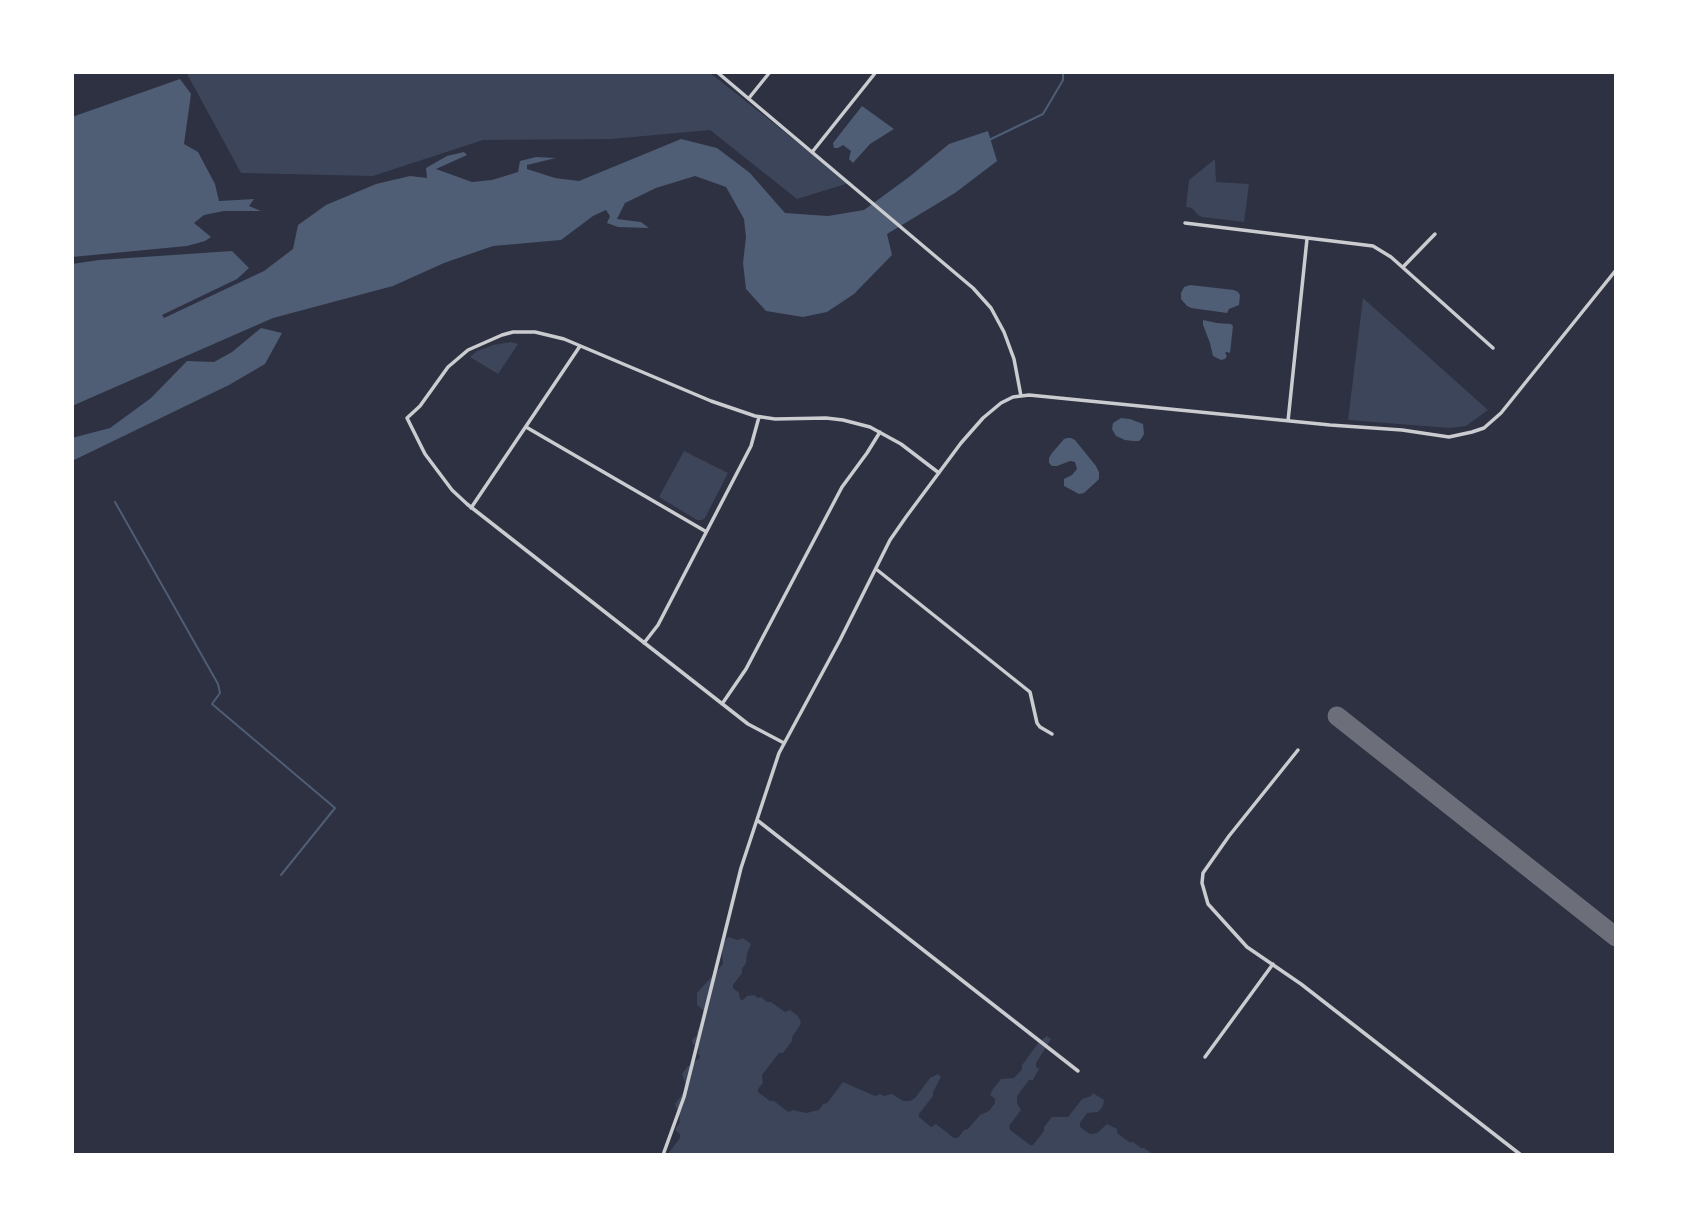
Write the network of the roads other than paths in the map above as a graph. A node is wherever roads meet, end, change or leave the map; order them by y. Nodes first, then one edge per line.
1 (717, 72) edge
2 (770, 72) edge
3 (876, 72) edge
4 (749, 98) junction
5 (813, 151) junction
6 (1185, 223) dead end
7 (1435, 234) dead end
8 (1307, 239) junction
9 (1403, 267) junction
10 (1616, 271) edge
11 (580, 346) junction
12 (1493, 348) dead end
13 (1021, 396) junction
14 (759, 416) junction
15 (1288, 421) junction
16 (526, 427) junction
17 (880, 432) junction
18 (939, 473) junction
19 (471, 508) junction
20 (706, 532) junction
21 (876, 569) junction
22 (644, 643) junction
23 (722, 704) junction
24 (1052, 734) dead end
25 (784, 743) junction
26 (1297, 750) dead end
27 (756, 820) junction
28 (1273, 964) junction
29 (1205, 1057) dead end
30 (1078, 1071) dead end
31 (663, 1155) edge
32 (1521, 1155) edge

1 - 4 street
2 - 4 street
3 - 5 street
4 - 5 street
5 - 13 street
6 - 8 street
7 - 9 street
8 - 9 street
8 - 15 street
9 - 12 street
10 - 15 street
11 - 14 street
11 - 16 street
11 - 19 street
13 - 15 street
13 - 18 street
14 - 17 street
14 - 20 street
16 - 19 street
16 - 20 street
17 - 18 street
17 - 23 street
18 - 21 street
19 - 22 street
20 - 22 street
21 - 24 street
21 - 25 street
22 - 23 street
23 - 25 street
25 - 27 street
26 - 28 street
27 - 30 street
27 - 31 street
28 - 29 street
28 - 32 street

